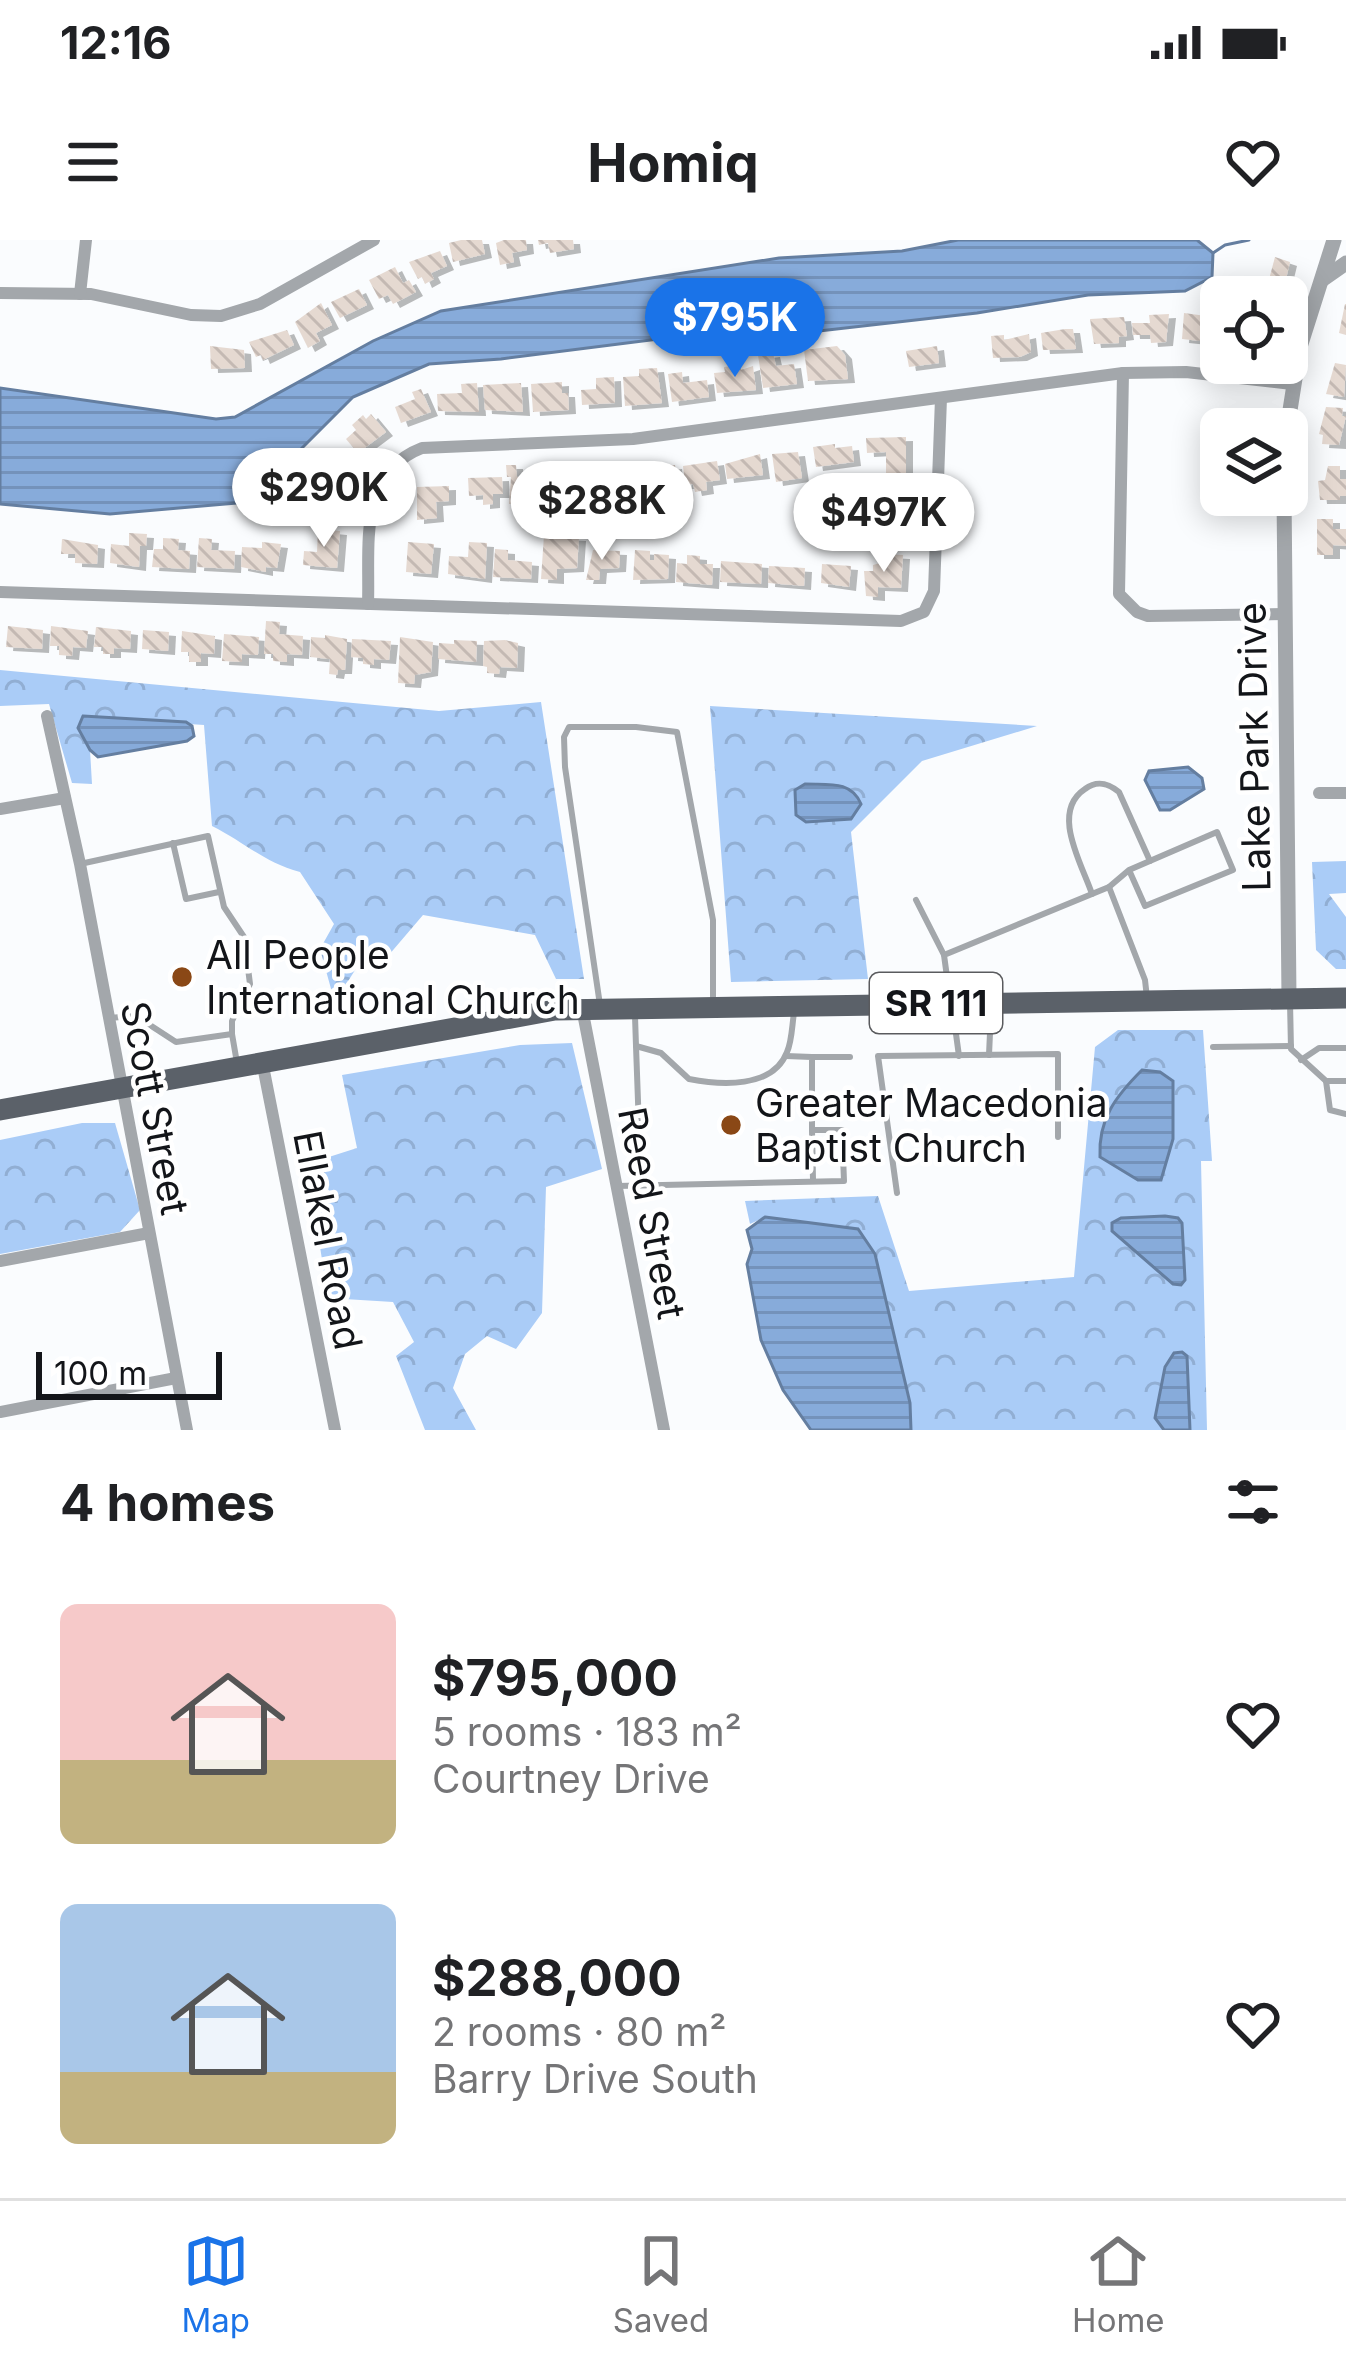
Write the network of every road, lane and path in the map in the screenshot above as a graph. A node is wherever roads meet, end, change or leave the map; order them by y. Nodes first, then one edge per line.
1 (86, 240) edge
2 (374, 240) edge
3 (1334, 240) edge
4 (1346, 263) edge
5 (1320, 282) junction
6 (0, 293) edge
7 (80, 293) junction
8 (1308, 326) edge
9 (1124, 374) junction
10 (1200, 374) edge
11 (1292, 384) edge
12 (941, 398) junction
13 (1289, 408) edge
14 (1284, 516) edge
15 (0, 592) edge
16 (368, 604) junction
17 (1285, 614) junction
18 (47, 716) dead end
19 (1319, 793) dead end
20 (1346, 793) edge
21 (65, 798) junction
22 (0, 809) edge
23 (173, 843) junction
24 (1150, 861) junction
25 (80, 865) junction
26 (1129, 870) junction
27 (1109, 886) junction
28 (219, 892) junction
29 (1092, 894) junction
30 (916, 900) dead end
31 (944, 956) junction
32 (1289, 998) junction
33 (1346, 998) edge
34 (1148, 1001) junction
35 (992, 1002) junction
36 (950, 1003) junction
37 (795, 1005) junction
38 (713, 1006) junction
39 (634, 1007) junction
40 (591, 1008) junction
41 (107, 1018) junction
42 (232, 1034) junction
43 (636, 1046) junction
44 (1291, 1046) junction
45 (1214, 1047) dead end
46 (1346, 1048) edge
47 (989, 1055) junction
48 (786, 1056) junction
49 (959, 1056) junction
50 (812, 1057) junction
51 (850, 1057) dead end
52 (1301, 1060) junction
53 (262, 1061) junction
54 (237, 1066) junction
55 (1326, 1081) junction
56 (1346, 1081) edge
57 (119, 1088) junction
58 (0, 1110) edge
59 (1346, 1114) edge
60 (812, 1130) junction
61 (1058, 1136) dead end
62 (813, 1182) junction
63 (641, 1184) junction
64 (617, 1186) junction
65 (897, 1192) dead end
66 (149, 1233) junction
67 (0, 1261) edge
68 (176, 1378) junction
69 (0, 1412) edge
70 (187, 1430) edge
71 (334, 1430) edge
72 (664, 1430) edge

1 - 7 street
2 - 7 street
3 - 5 street
4 - 5 street
5 - 8 street
6 - 7 street
9 - 10 street
9 - 12 street
9 - 17 street
11 - 13 street
12 - 16 street
12 - 16 street
14 - 17 street, Lake Park Drive
15 - 16 street
17 - 32 street, Lake Park Drive
18 - 21 street, Scott Street
19 - 20 street
21 - 22 street
21 - 25 street, Scott Street
23 - 25 lane
23 - 28 lane
23 - 28 lane
24 - 26 lane
24 - 26 lane
24 - 29 lane
25 - 41 street, Scott Street
26 - 27 lane
27 - 29 lane
27 - 34 lane
28 - 42 lane
29 - 31 lane
30 - 31 lane
31 - 36 lane
32 - 33 main road, SR 111
32 - 34 main road, SR 111
32 - 44 lane
34 - 35 main road, SR 111
35 - 36 main road, SR 111
35 - 47 lane
36 - 37 main road, SR 111
36 - 49 lane
37 - 38 main road, SR 111
37 - 48 lane
38 - 39 main road, SR 111
38 - 40 lane
39 - 40 main road, SR 111
39 - 43 lane
40 - 53 main road, SR 111
40 - 64 street, Reed Street
41 - 42 lane
41 - 57 street, Scott Street
42 - 54 lane
43 - 48 lane
43 - 63 lane
44 - 45 lane
44 - 52 lane
46 - 52 lane
47 - 49 lane
47 - 61 lane
48 - 50 lane
49 - 65 lane
50 - 51 lane
50 - 60 lane
52 - 55 lane
53 - 54 main road, SR 111
53 - 71 street, Ellakel Road
54 - 57 main road, SR 111
55 - 56 lane
55 - 59 lane
57 - 58 main road, SR 111
57 - 66 street, Scott Street
60 - 62 lane
60 - 62 lane
62 - 63 lane
63 - 64 lane
64 - 72 street, Reed Street
66 - 67 street
66 - 68 street, Scott Street
68 - 69 street
68 - 70 street, Scott Street

